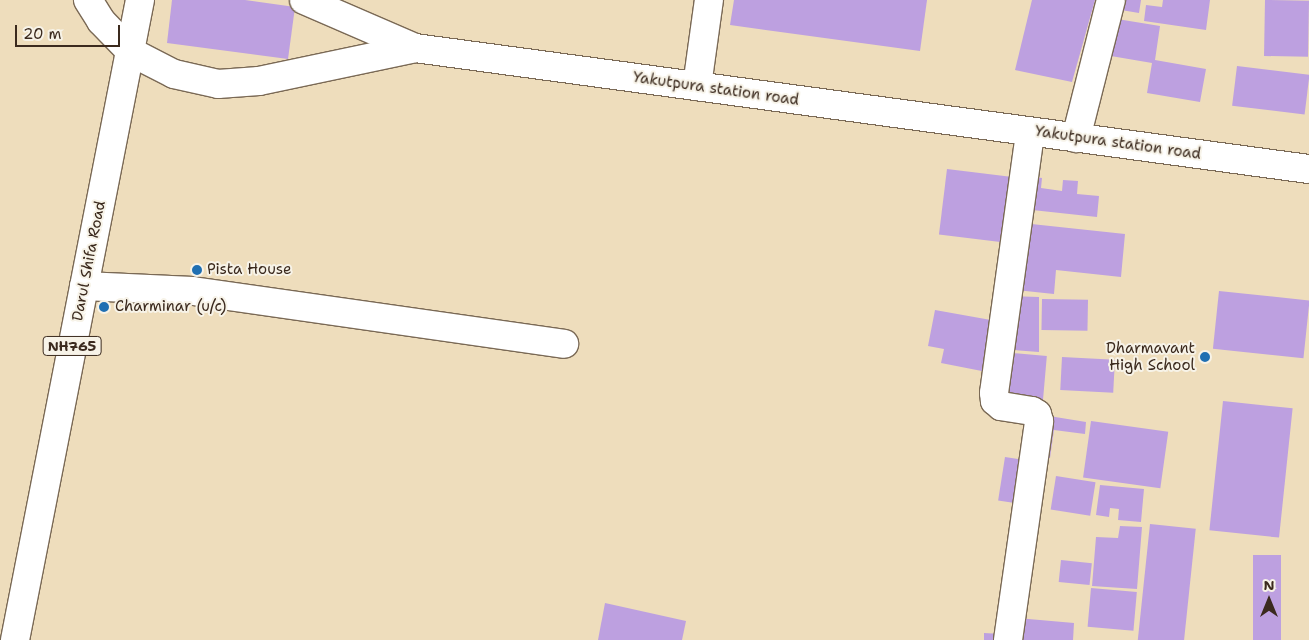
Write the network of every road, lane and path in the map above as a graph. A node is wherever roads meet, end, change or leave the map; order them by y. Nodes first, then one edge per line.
1 (88, 0) edge
2 (140, 0) edge
3 (304, 0) edge
4 (709, 0) edge
5 (1111, 0) edge
6 (415, 48) junction
7 (131, 52) junction
8 (697, 86) junction
9 (1030, 132) junction
10 (1076, 138) junction
11 (1309, 169) edge
12 (84, 286) junction
13 (564, 344) dead end
14 (15, 640) edge
15 (1008, 640) edge

1 - 7 main road, Yakutpura station road
2 - 7 main road, Darul Shifa Road / NH765
3 - 6 main road
4 - 8 main road
5 - 10 main road
6 - 7 main road, Yakutpura station road
6 - 8 main road, Yakutpura station road
7 - 12 main road, Darul Shifa Road / NH765
8 - 9 main road, Yakutpura station road
9 - 10 main road, Yakutpura station road
9 - 15 main road
10 - 11 main road, Yakutpura station road
12 - 13 main road
12 - 14 main road, Darul Shifa Road / NH765

